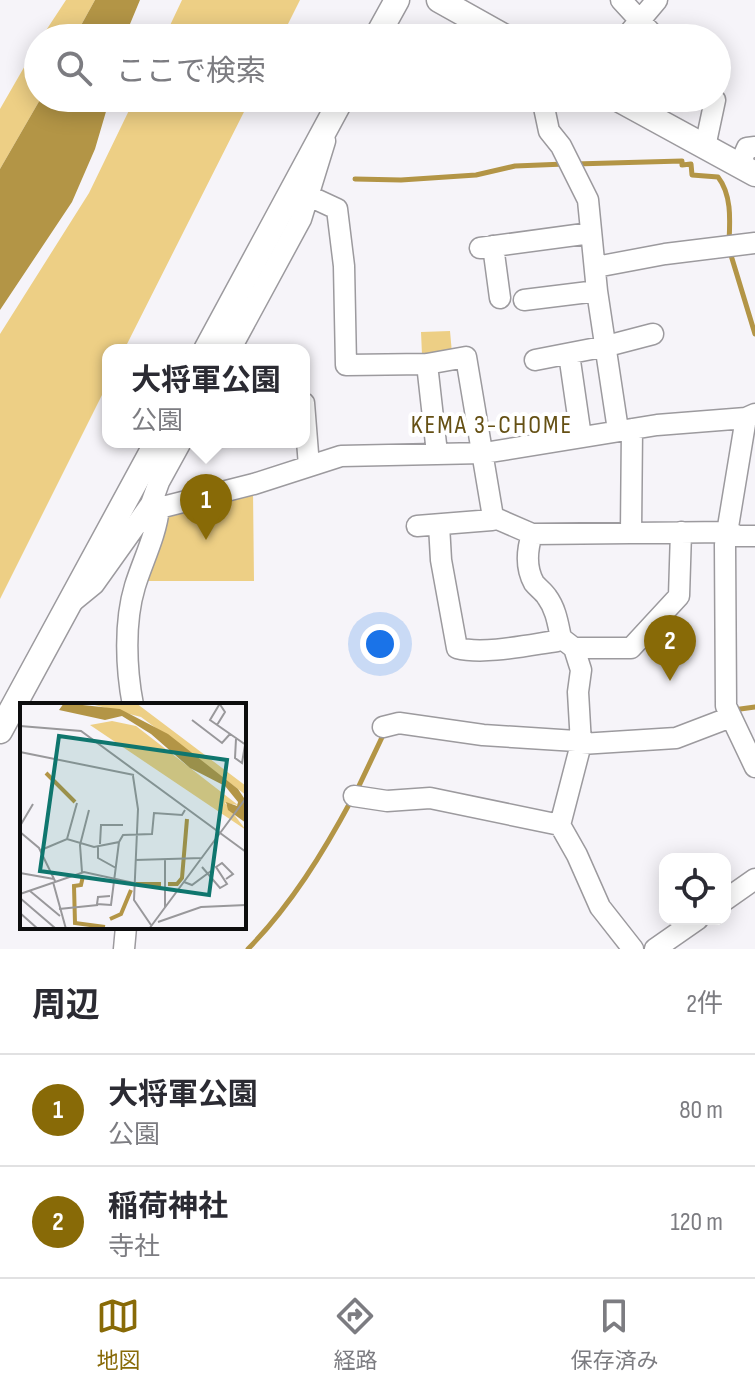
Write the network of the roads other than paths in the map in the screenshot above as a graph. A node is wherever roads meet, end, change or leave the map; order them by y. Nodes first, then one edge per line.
1 (397, 0) edge
2 (439, 0) edge
3 (621, 0) edge
4 (657, 0) edge
5 (639, 20) junction
6 (384, 24) edge
7 (482, 24) edge
8 (636, 24) edge
9 (643, 24) edge
10 (335, 112) edge
11 (545, 112) edge
12 (641, 112) edge
13 (712, 112) edge
14 (328, 125) junction
15 (705, 147) junction
16 (750, 162) edge
17 (309, 196) junction
18 (591, 233) junction
19 (755, 243) edge
20 (596, 267) junction
21 (597, 291) junction
22 (500, 298) dead end
23 (524, 300) dead end
24 (653, 334) dead end
25 (209, 344) edge
26 (233, 344) edge
27 (607, 346) junction
28 (569, 354) junction
29 (535, 360) dead end
30 (427, 364) junction
31 (751, 416) edge
32 (625, 430) junction
33 (581, 437) junction
34 (154, 448) edge
35 (178, 448) edge
36 (308, 448) edge
37 (437, 453) junction
38 (484, 453) junction
39 (309, 466) junction
40 (155, 506) junction
41 (493, 517) junction
42 (439, 525) junction
43 (417, 526) dead end
44 (631, 532) junction
45 (681, 532) junction
46 (729, 532) junction
47 (532, 534) junction
48 (755, 536) edge
49 (69, 605) junction
50 (568, 643) junction
51 (133, 703) edge
52 (731, 717) junction
53 (383, 727) dead end
54 (0, 731) edge
55 (581, 744) junction
56 (755, 767) edge
57 (354, 796) dead end
58 (560, 825) junction
59 (755, 879) edge
60 (731, 896) edge
61 (689, 925) edge
62 (126, 929) edge
63 (124, 949) edge
64 (633, 949) edge
65 (655, 949) edge

1 - 6 street
2 - 7 street
3 - 5 street
4 - 5 street
5 - 8 street
5 - 9 street
10 - 14 street
11 - 18 street
12 - 15 street
13 - 15 street
14 - 17 street
14 - 25 street
15 - 16 street
17 - 26 street
17 - 30 street
18 - 20 street
18 - 22 street
19 - 20 street
20 - 21 street
21 - 23 street
21 - 27 street
24 - 27 street
27 - 28 street
27 - 32 street
28 - 29 street
28 - 33 street
30 - 37 street
30 - 38 street
31 - 32 street
31 - 46 street
32 - 33 street
32 - 44 street
33 - 38 street
34 - 49 street
35 - 40 street
36 - 39 street
37 - 38 street
37 - 39 street
38 - 41 street
39 - 40 street
40 - 49 street
40 - 51 street
41 - 42 street
41 - 47 street
42 - 43 street
42 - 50 street
44 - 45 street
44 - 47 street
45 - 46 street
45 - 50 street
46 - 48 street
46 - 52 street
47 - 50 street
49 - 54 street
50 - 55 street
52 - 55 street
52 - 56 street
53 - 55 street
55 - 58 street
57 - 58 street
58 - 64 street
59 - 60 street
61 - 65 street
62 - 63 street

